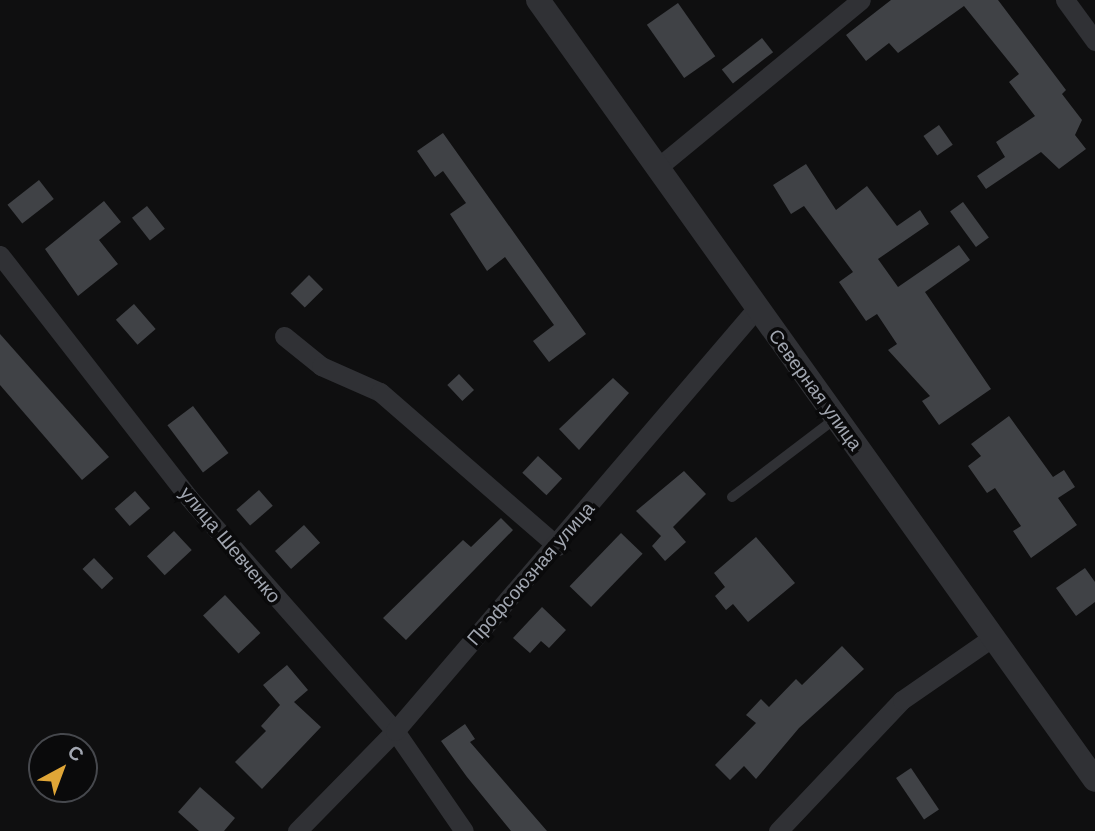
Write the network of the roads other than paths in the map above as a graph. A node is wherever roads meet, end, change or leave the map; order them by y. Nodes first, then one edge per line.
1 (538, 0) edge
2 (861, 0) edge
3 (1065, 0) edge
4 (1095, 41) edge
5 (657, 168) junction
6 (0, 255) edge
7 (756, 309) junction
8 (284, 336) dead end
9 (836, 417) junction
10 (732, 497) dead end
11 (556, 546) junction
12 (990, 639) junction
13 (395, 731) junction
14 (1095, 780) edge
15 (297, 831) edge
16 (464, 831) edge
17 (778, 831) edge

1 - 5 street, Северная улица
2 - 5 street
3 - 4 street
5 - 7 street, Северная улица
6 - 13 street, улица Шевченко
7 - 9 street, Северная улица
7 - 11 street, Профсоюзная улица
8 - 11 street
9 - 10 lane
9 - 12 street, Северная улица
11 - 13 street, Профсоюзная улица
12 - 14 street, Северная улица
12 - 17 street
13 - 15 street, Профсоюзная улица
13 - 16 street, улица Шевченко

